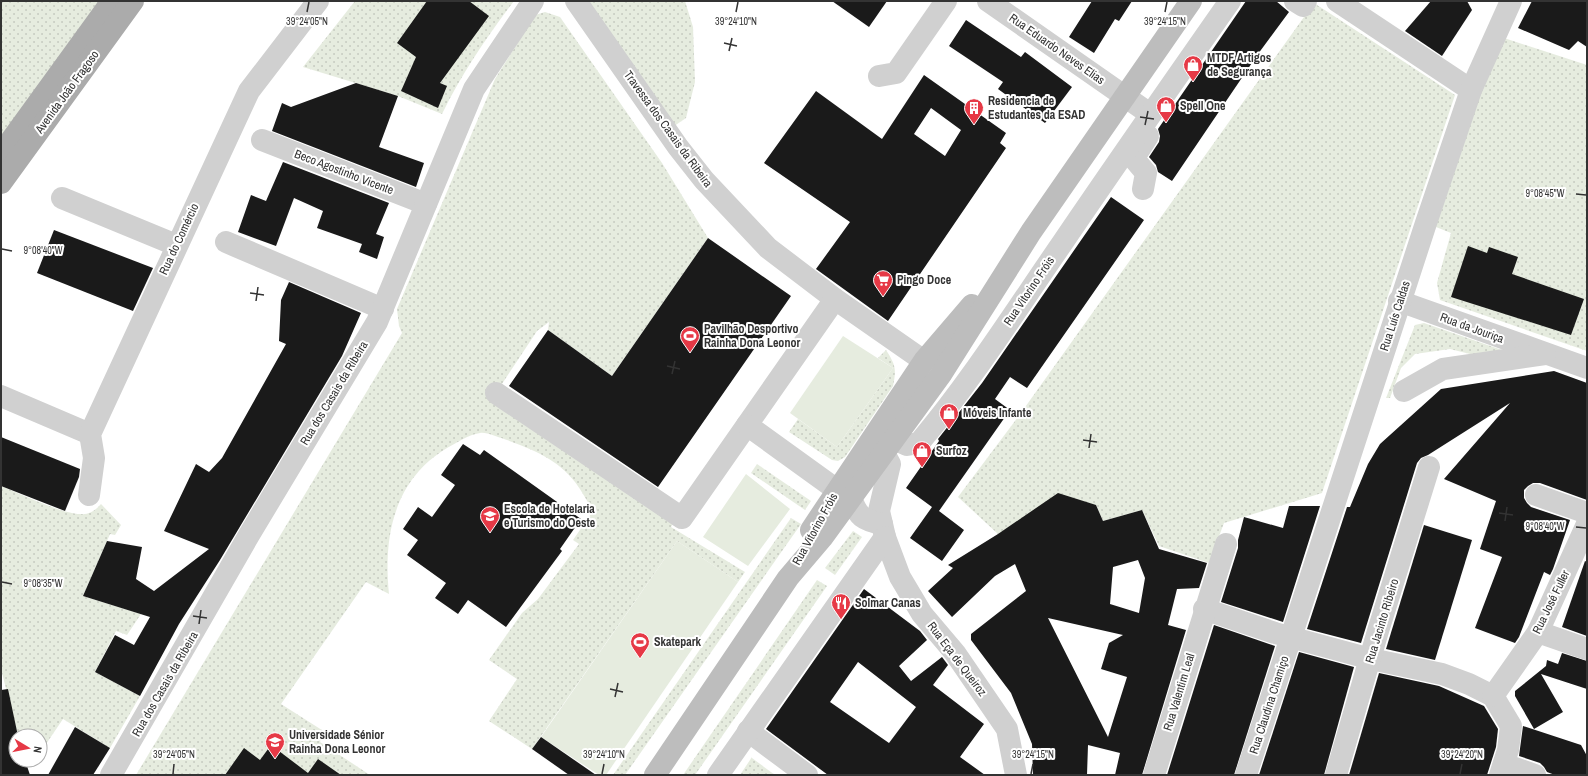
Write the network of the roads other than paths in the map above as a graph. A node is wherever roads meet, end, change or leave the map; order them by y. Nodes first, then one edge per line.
1 (112, 1) edge
2 (132, 1) edge
3 (318, 1) edge
4 (533, 1) edge
5 (576, 1) edge
6 (946, 1) edge
7 (988, 1) edge
8 (1191, 1) edge
9 (1230, 1) edge
10 (1243, 1) edge
11 (1295, 1) edge
12 (1306, 1) edge
13 (1337, 1) edge
14 (1512, 1) edge
15 (878, 76) dead end
16 (1471, 90) junction
17 (1125, 98) junction
18 (1150, 114) junction
19 (262, 140) dead end
20 (1, 154) edge
21 (1, 183) edge
22 (1143, 189) dead end
23 (62, 198) dead end
24 (1103, 201) dead end
25 (426, 204) junction
26 (1031, 232) junction
27 (226, 242) dead end
28 (176, 245) junction
29 (835, 299) junction
30 (1399, 301) junction
31 (383, 309) junction
32 (1546, 354) junction
33 (924, 361) junction
34 (1587, 368) edge
35 (990, 370) dead end
36 (942, 373) junction
37 (1404, 391) dead end
38 (496, 393) dead end
39 (1, 396) edge
40 (747, 425) junction
41 (90, 434) junction
42 (889, 446) junction
43 (1429, 467) dead end
44 (844, 494) junction
45 (89, 495) dead end
46 (1536, 495) dead end
47 (1587, 513) edge
48 (882, 524) junction
49 (1587, 524) edge
50 (1226, 544) dead end
51 (1204, 609) junction
52 (1538, 632) junction
53 (1292, 636) junction
54 (1587, 649) edge
55 (1371, 658) junction
56 (1493, 696) junction
57 (748, 731) junction
58 (1502, 770) edge
59 (654, 774) edge
60 (112, 775) edge
61 (718, 775) edge
62 (808, 775) edge
63 (1016, 775) edge
64 (1154, 775) edge
65 (1246, 775) edge
66 (1336, 775) edge
67 (1535, 775) edge

1 - 20 main road, Avenida João Fragoso
2 - 21 main road, Avenida João Fragoso
3 - 28 street, Rua do Comércio
4 - 25 street, Rua dos Casais da Ribeira
5 - 29 street, Travessa dos Casais da Ribeira
6 - 15 street
7 - 17 street, Rua Eduardo Neves Elias
8 - 17 main road, Rua Vitorino Fróis
9 - 18 street, Rua Vitorino Fróis
10 - 22 street
11 - 12 street
13 - 16 street
14 - 16 street, Rua Luís Caldas
16 - 30 street, Rua Luís Caldas
17 - 18 street
17 - 26 main road, Rua Vitorino Fróis
18 - 42 street, Rua Vitorino Fróis
19 - 25 street, Beco Agostinho Vicente
23 - 28 street
24 - 35 street
25 - 31 street, Rua dos Casais da Ribeira
26 - 33 main road, Rua Vitorino Fróis
26 - 36 main road, Rua Vitorino Fróis
27 - 31 street
28 - 41 street, Rua do Comércio
29 - 33 street, Travessa dos Casais da Ribeira
29 - 40 street
30 - 32 street, Rua da Jouriça
30 - 53 street, Rua Luís Caldas
31 - 60 street, Rua dos Casais da Ribeira
32 - 34 street, Rua da Jouriça
32 - 37 street, Rua da Jouriça
33 - 36 main road
33 - 44 main road, Rua Vitorino Fróis
36 - 42 main road, Rua Vitorino Fróis
38 - 40 street
39 - 41 street
40 - 44 street
41 - 45 street
42 - 44 main road, Rua Vitorino Fróis
42 - 48 street
43 - 55 street, Rua Jacinto Ribeiro
44 - 48 street
44 - 59 main road, Rua Vitorino Fróis
46 - 47 street
48 - 57 street
48 - 63 street, Rua Eça de Queiroz
49 - 52 street, Rua José Fuller
50 - 51 street, Rua Valentim Leal
51 - 53 street
51 - 64 street, Rua Valentim Leal
52 - 54 street
52 - 56 street, Rua José Fuller
53 - 55 street
53 - 65 street, Rua Claudina Chamiço
55 - 56 street
55 - 66 street, Rua Jacinto Ribeiro
56 - 58 street
57 - 61 street
57 - 62 street
58 - 67 street

